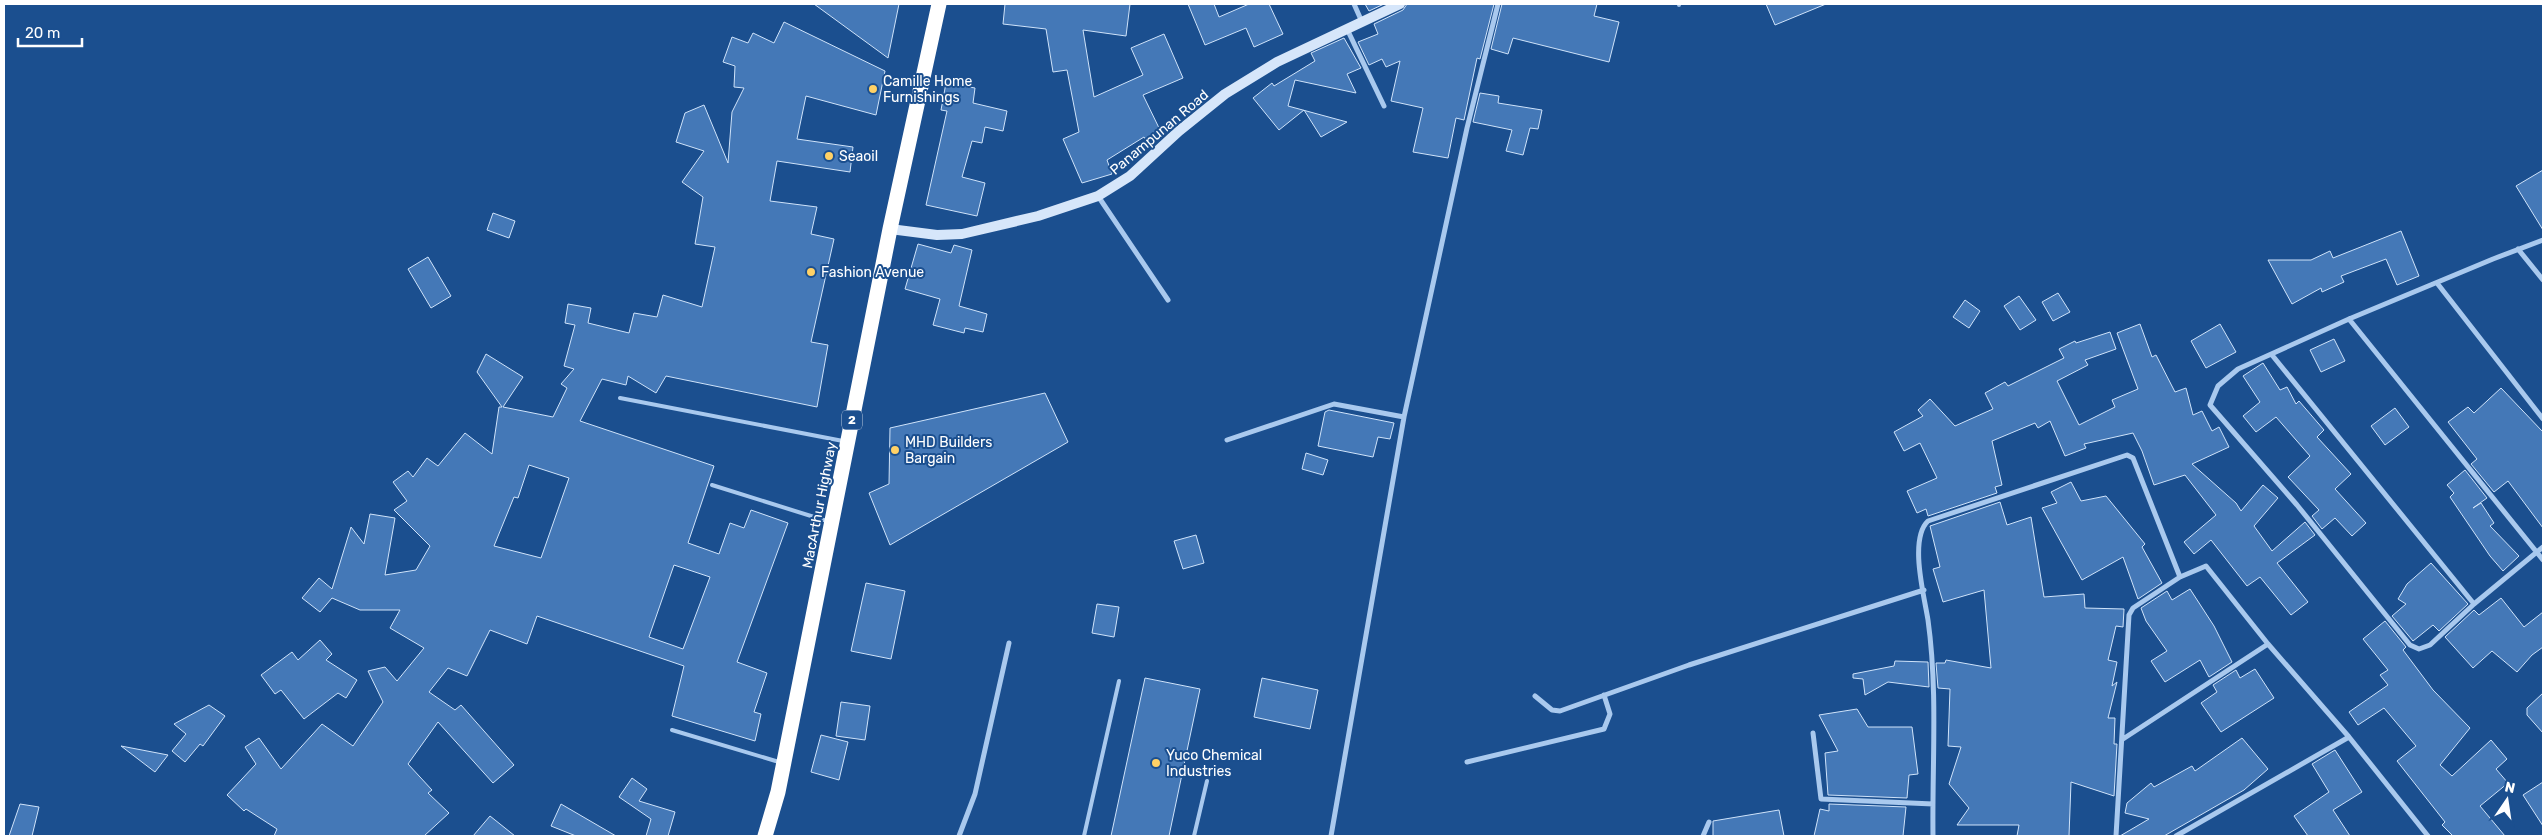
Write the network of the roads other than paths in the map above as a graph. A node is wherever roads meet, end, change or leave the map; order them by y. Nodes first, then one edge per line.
1 (939, 4) edge
2 (1354, 4) edge
3 (1400, 4) edge
4 (1498, 4) edge
5 (1362, 22) junction
6 (1347, 29) junction
7 (1384, 106) dead end
8 (1098, 196) junction
9 (890, 229) junction
10 (2543, 240) edge
11 (2518, 250) junction
12 (2543, 280) edge
13 (2437, 283) junction
14 (1168, 300) dead end
15 (2349, 319) junction
16 (2272, 355) junction
17 (620, 398) dead end
18 (1404, 417) junction
19 (2543, 419) edge
20 (1227, 440) dead end
21 (848, 442) junction
22 (712, 485) dead end
23 (832, 522) junction
24 (2543, 548) edge
25 (2537, 552) junction
26 (2543, 560) edge
27 (2180, 577) junction
28 (1924, 590) junction
29 (2474, 604) junction
30 (1009, 643) dead end
31 (2268, 644) junction
32 (1119, 681) dead end
33 (1604, 695) junction
34 (1535, 696) dead end
35 (672, 730) dead end
36 (1814, 733) dead end
37 (2349, 737) junction
38 (2123, 739) junction
39 (1467, 762) dead end
40 (784, 763) junction
41 (1207, 781) dead end
42 (1933, 804) junction
43 (1709, 822) dead end
44 (2425, 835) edge
45 (765, 836) edge
46 (959, 836) edge
47 (1084, 836) edge
48 (1194, 836) edge
49 (1331, 836) edge
50 (1703, 836) edge
51 (1933, 836) edge
52 (2116, 836) edge
53 (2176, 836) edge

1 - 9 highway, MacArthur Highway / 2
2 - 5 street
3 - 5 street, Panampunan Road
4 - 18 street
5 - 6 street, Panampunan Road
6 - 7 street
6 - 8 street, Panampunan Road
8 - 9 street, Panampunan Road
8 - 14 street
9 - 21 highway, MacArthur Highway / 2
10 - 11 street
11 - 12 street
11 - 13 street
13 - 15 street
13 - 19 street
15 - 16 street
15 - 25 street
16 - 29 street
16 - 29 street
17 - 21 lane
18 - 20 street
18 - 49 street
21 - 23 highway, MacArthur Highway / 2
22 - 23 lane
23 - 40 highway, MacArthur Highway / 2
24 - 25 street
25 - 26 street
25 - 29 street
27 - 28 street
27 - 31 street
27 - 38 street
28 - 33 street
28 - 42 street
30 - 46 street
31 - 37 street
31 - 38 street
32 - 47 lane
33 - 34 street
33 - 39 street
35 - 40 lane
36 - 42 street
37 - 44 street
37 - 53 street
38 - 52 street
40 - 45 highway, MacArthur Highway / 2
41 - 48 lane
42 - 51 street
43 - 50 street

